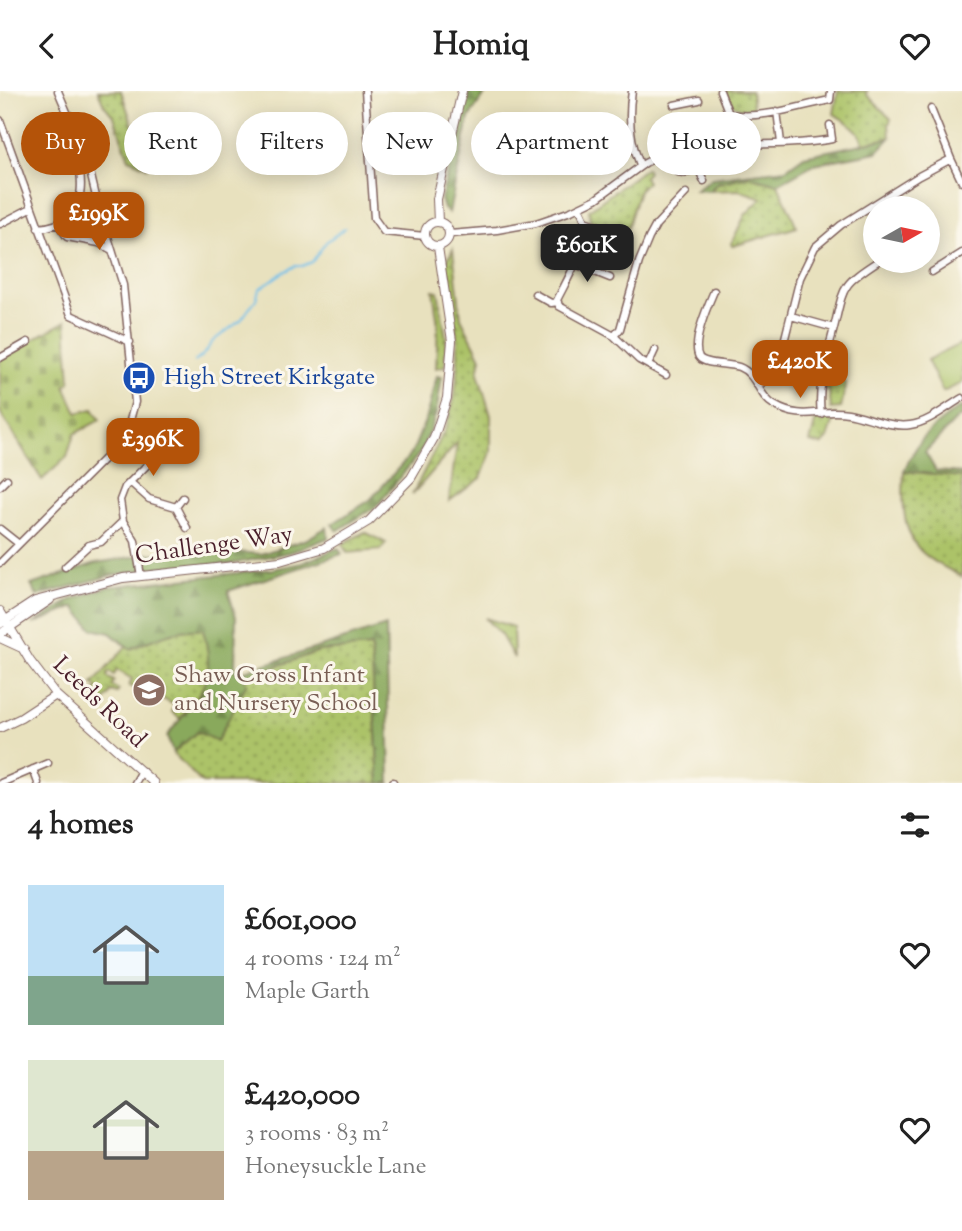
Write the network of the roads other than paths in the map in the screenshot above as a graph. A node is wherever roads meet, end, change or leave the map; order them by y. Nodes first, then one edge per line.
1 (58, 91) edge
2 (365, 91) edge
3 (462, 91) edge
4 (632, 91) edge
5 (688, 91) edge
6 (720, 91) edge
7 (831, 91) edge
8 (62, 100) junction
9 (699, 100) dead end
10 (690, 101) junction
11 (674, 105) dead end
12 (931, 109) dead end
13 (777, 111) junction
14 (728, 112) edge
15 (761, 113) edge
16 (0, 120) edge
17 (830, 125) dead end
18 (781, 143) junction
19 (761, 146) edge
20 (951, 159) junction
21 (639, 162) dead end
22 (647, 162) edge
23 (701, 175) edge
24 (704, 181) dead end
25 (962, 182) edge
26 (686, 193) dead end
27 (893, 196) edge
28 (579, 207) junction
29 (30, 208) junction
30 (863, 214) edge
31 (586, 221) junction
32 (438, 222) junction
33 (0, 224) edge
34 (58, 224) junction
35 (38, 228) junction
36 (450, 234) junction
37 (621, 235) dead end
38 (425, 236) junction
39 (438, 247) junction
40 (112, 250) junction
41 (962, 253) edge
42 (575, 264) junction
43 (940, 267) edge
44 (863, 271) edge
45 (610, 278) dead end
46 (714, 291) dead end
47 (535, 294) dead end
48 (558, 302) junction
49 (791, 316) junction
50 (834, 327) junction
51 (614, 337) junction
52 (28, 342) dead end
53 (130, 342) junction
54 (655, 349) dead end
55 (0, 358) edge
56 (648, 365) junction
57 (666, 375) dead end
58 (759, 385) junction
59 (962, 398) edge
60 (821, 414) junction
61 (157, 455) dead end
62 (7, 479) dead end
63 (130, 482) junction
64 (0, 486) edge
65 (183, 498) dead end
66 (176, 507) junction
67 (123, 521) junction
68 (187, 528) dead end
69 (0, 529) edge
70 (19, 544) junction
71 (0, 563) edge
72 (65, 567) dead end
73 (141, 576) junction
74 (0, 611) edge
75 (6, 623) edge
76 (0, 636) edge
77 (24, 649) junction
78 (56, 695) junction
79 (44, 704) junction
80 (68, 705) junction
81 (0, 728) edge
82 (48, 763) dead end
83 (33, 769) junction
84 (142, 771) junction
85 (1, 783) edge
86 (38, 783) edge
87 (135, 783) edge
88 (154, 783) edge

1 - 8 street
2 - 38 street
3 - 32 main road
4 - 21 street
5 - 10 street
6 - 14 street
7 - 13 street
8 - 34 street
8 - 40 street
9 - 10 street
10 - 11 street
12 - 20 street
13 - 15 street
13 - 18 street
16 - 29 street
17 - 18 street
18 - 19 street
20 - 25 street
20 - 27 street
22 - 28 street
23 - 24 street
26 - 51 street
28 - 31 street
28 - 36 street
29 - 33 street
29 - 35 street
30 - 49 street
31 - 37 street
31 - 42 street
32 - 36 main road
32 - 38 main road
34 - 35 street
34 - 40 street
35 - 53 street
36 - 39 main road
38 - 39 main road
39 - 73 main road, Challenge Way
40 - 53 street
41 - 43 street
42 - 45 street
42 - 48 street
44 - 50 street
46 - 58 street
47 - 48 street
48 - 51 street
49 - 50 street
49 - 58 street
50 - 60 street
51 - 56 street
52 - 55 street
53 - 70 street
54 - 56 street
56 - 57 street
58 - 60 street
59 - 60 street
61 - 63 street
62 - 64 street
63 - 66 street
63 - 67 street
65 - 66 street
66 - 68 street
67 - 72 street
67 - 73 street
69 - 70 street
70 - 71 street
73 - 75 main road, Challenge Way
74 - 75 main road, Leeds Road
75 - 76 main road, Challenge Way
75 - 77 main road, Leeds Road
76 - 77 main road
77 - 78 main road, Leeds Road
78 - 79 main road
78 - 80 main road, Leeds Road
79 - 80 main road
79 - 81 main road
80 - 84 main road, Leeds Road
82 - 83 street
83 - 85 street
83 - 86 street
84 - 87 street
84 - 88 main road, Leeds Road

